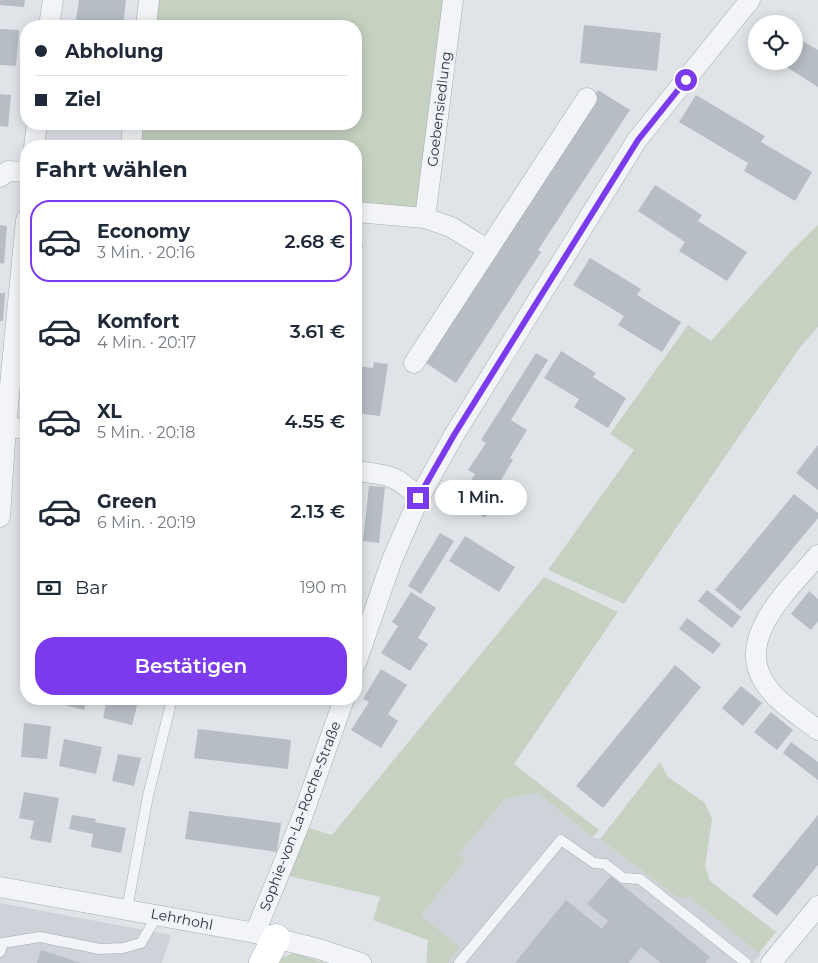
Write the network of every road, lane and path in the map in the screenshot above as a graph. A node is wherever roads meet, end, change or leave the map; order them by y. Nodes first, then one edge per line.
1 (53, 0) edge
2 (149, 0) edge
3 (453, 0) edge
4 (750, 0) edge
5 (50, 20) edge
6 (147, 20) edge
7 (587, 98) dead end
8 (20, 172) edge
9 (0, 177) edge
10 (362, 213) edge
11 (425, 218) junction
12 (488, 250) junction
13 (20, 282) edge
14 (414, 363) dead end
15 (6, 427) junction
16 (20, 429) edge
17 (362, 472) edge
18 (418, 498) junction
19 (0, 517) edge
20 (818, 556) edge
21 (362, 646) edge
22 (171, 705) edge
23 (342, 705) edge
24 (818, 730) edge
25 (0, 886) edge
26 (818, 906) edge
27 (128, 909) junction
28 (158, 914) junction
29 (265, 935) junction
30 (0, 952) edge
31 (263, 963) edge
32 (361, 963) edge
33 (460, 963) edge
34 (746, 963) edge
35 (771, 963) edge

1 - 5 street
2 - 6 street
3 - 11 street, Goebensiedlung
4 - 18 street
7 - 12 street
8 - 9 street
10 - 11 street
11 - 12 street
12 - 14 street
13 - 15 street
15 - 16 street
15 - 19 street
17 - 18 street
18 - 21 street
20 - 24 street
22 - 27 lane
23 - 29 street, Sophie-von-La-Roche-Straße
25 - 27 street, Lehrhohl
26 - 35 street
27 - 28 street, Lehrhohl
28 - 29 street, Lehrhohl
28 - 30 lane
29 - 31 street
29 - 32 street, Lehrhohl
33 - 34 lane

